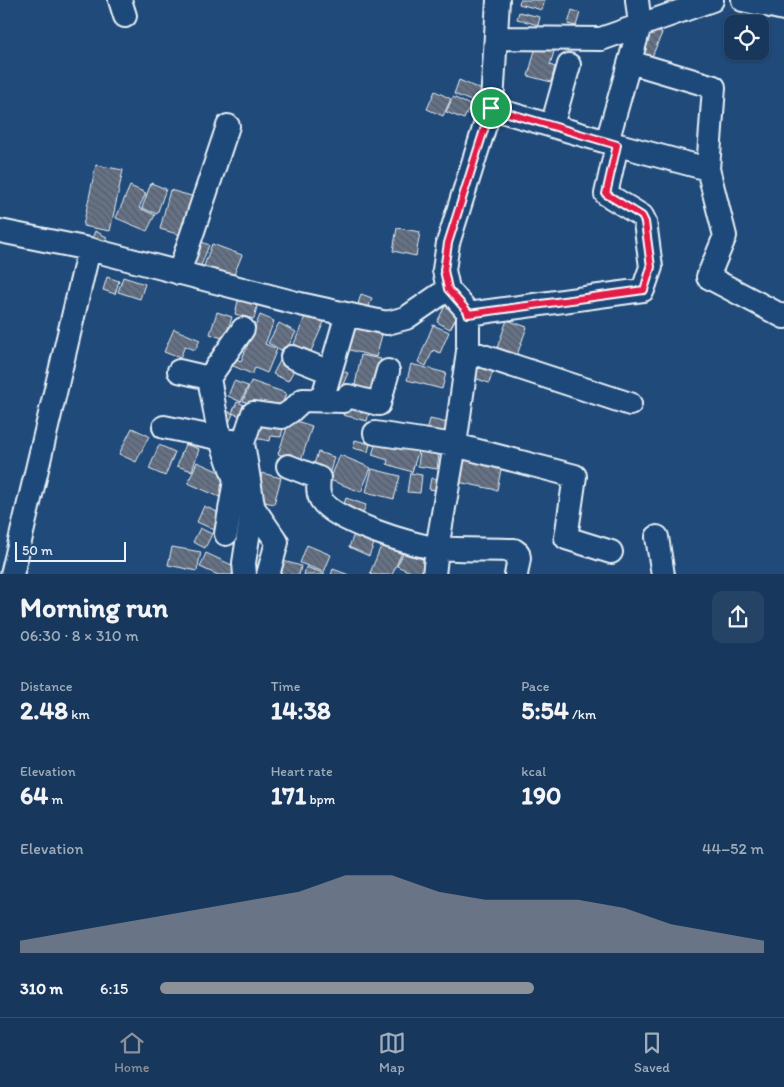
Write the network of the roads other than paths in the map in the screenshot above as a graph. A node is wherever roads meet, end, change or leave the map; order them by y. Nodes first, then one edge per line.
1 (498, 0) edge
2 (637, 0) edge
3 (712, 0) edge
4 (743, 0) edge
5 (784, 9) edge
6 (640, 25) junction
7 (496, 38) junction
8 (630, 62) junction
9 (569, 66) dead end
10 (491, 108) junction
11 (228, 126) dead end
12 (552, 126) junction
13 (612, 144) junction
14 (708, 169) junction
15 (0, 231) edge
16 (89, 249) junction
17 (179, 273) junction
18 (448, 289) junction
19 (347, 314) junction
20 (468, 314) junction
21 (784, 317) edge
22 (243, 329) dead end
23 (468, 351) junction
24 (292, 356) dead end
25 (179, 371) dead end
26 (388, 371) dead end
27 (330, 372) junction
28 (209, 378) junction
29 (322, 400) junction
30 (630, 404) dead end
31 (164, 428) dead end
32 (375, 433) dead end
33 (220, 438) junction
34 (243, 443) junction
35 (455, 445) junction
36 (288, 466) dead end
37 (253, 507) junction
38 (226, 534) dead end
39 (657, 537) dead end
40 (437, 548) junction
41 (612, 552) dead end
42 (12, 574) edge
43 (245, 574) edge
44 (268, 574) edge
45 (434, 574) edge
46 (516, 574) edge
47 (663, 574) edge

1 - 7 street
2 - 6 street
3 - 6 street
4 - 5 street
6 - 7 street
6 - 8 street
7 - 10 street
8 - 13 street
8 - 14 street
9 - 12 street
10 - 12 street
10 - 18 street
11 - 17 street
12 - 13 street
13 - 14 street
13 - 20 street
14 - 21 street
15 - 16 street
16 - 17 street
16 - 42 street
17 - 19 street
18 - 19 street
18 - 20 street
19 - 27 street
20 - 23 street
22 - 28 street
23 - 30 street
23 - 35 street
24 - 27 street
25 - 28 street
26 - 29 street
27 - 29 street
28 - 33 street
29 - 34 street
31 - 33 street
32 - 35 street
33 - 34 street
33 - 38 street
34 - 37 street
35 - 40 street
35 - 41 street
36 - 40 street
37 - 43 street
37 - 44 street
39 - 47 street
40 - 45 street
40 - 46 street

